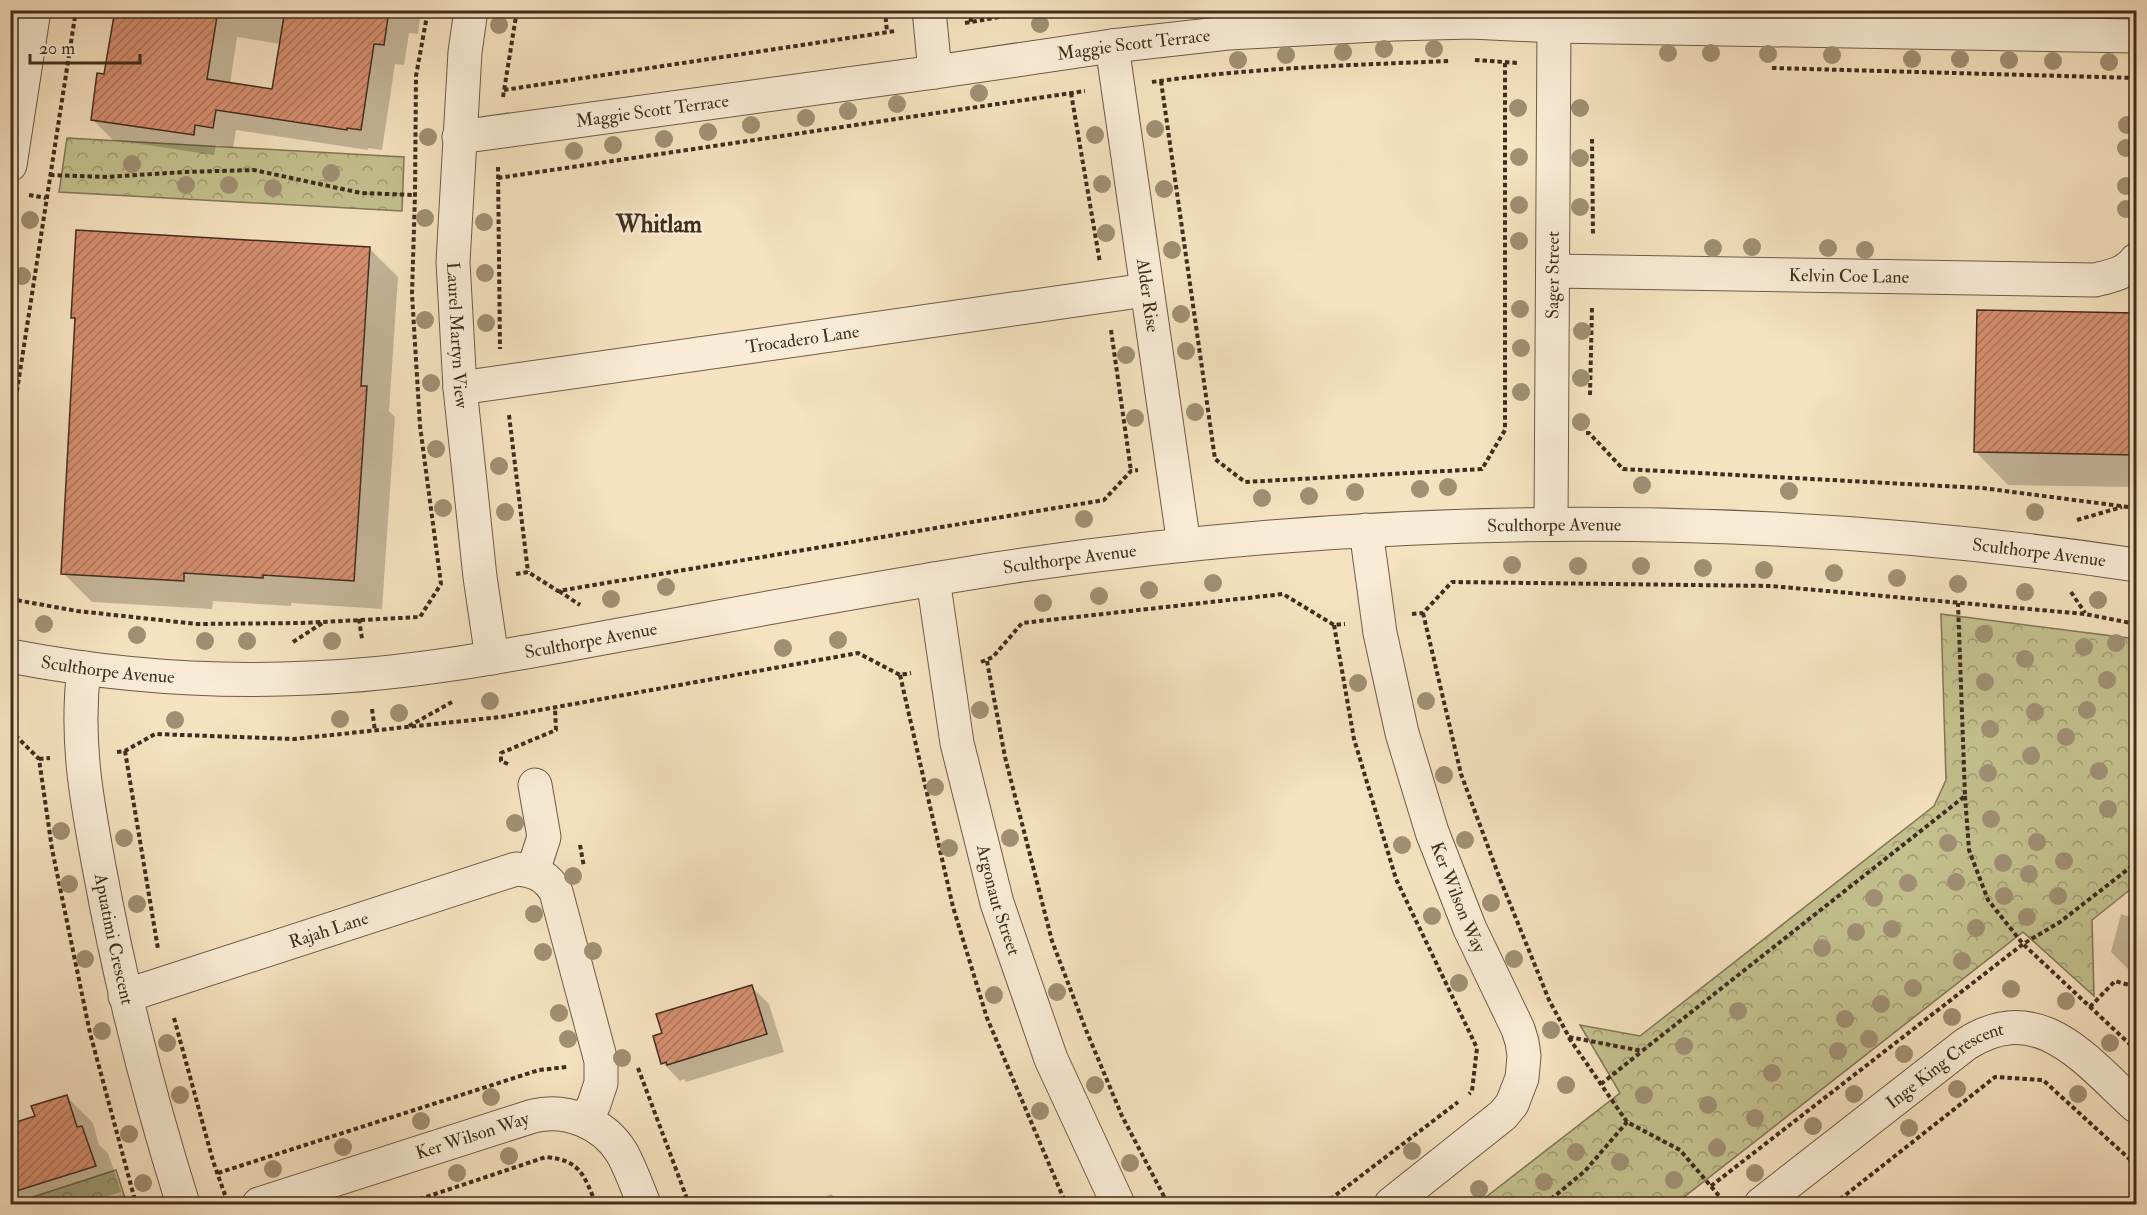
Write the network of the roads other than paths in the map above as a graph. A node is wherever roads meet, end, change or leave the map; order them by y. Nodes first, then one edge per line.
1 (34, 10) edge
2 (471, 10) edge
3 (929, 10) edge
4 (1870, 21) edge
5 (1554, 26) junction
6 (2136, 36) edge
7 (1112, 46) junction
8 (935, 72) junction
9 (13, 131) edge
10 (459, 137) junction
11 (10, 165) edge
12 (2136, 260) edge
13 (1553, 271) junction
14 (1146, 290) junction
15 (460, 388) junction
16 (1551, 524) junction
17 (1366, 530) junction
18 (1184, 544) junction
19 (2136, 566) edge
20 (933, 579) junction
21 (10, 656) edge
22 (492, 658) junction
23 (84, 669) junction
24 (535, 785) dead end
25 (533, 871) junction
26 (125, 996) junction
27 (2136, 1106) edge
28 (586, 1121) junction
29 (183, 1204) edge
30 (259, 1204) edge
31 (644, 1204) edge
32 (1118, 1204) edge
33 (1391, 1204) edge
34 (1761, 1204) edge

1 - 9 street
2 - 10 street, Laurel Martyn View
3 - 8 street
4 - 5 street, Maggie Scott Terrace
4 - 6 street, Maggie Scott Terrace
5 - 7 street, Maggie Scott Terrace
5 - 13 street, Sager Street
7 - 8 street, Maggie Scott Terrace
7 - 14 street, Alder Rise
8 - 10 street, Maggie Scott Terrace
9 - 11 street
10 - 15 street, Laurel Martyn View
12 - 13 street, Kelvin Coe Lane
13 - 16 street, Sager Street
14 - 15 street, Trocadero Lane
14 - 18 street, Alder Rise
15 - 22 street, Laurel Martyn View
16 - 17 street, Sculthorpe Avenue
16 - 19 street, Sculthorpe Avenue
17 - 18 street, Sculthorpe Avenue
17 - 33 street, Ker Wilson Way
18 - 20 street, Sculthorpe Avenue
20 - 22 street, Sculthorpe Avenue
20 - 32 street, Argonaut Street
21 - 23 street, Sculthorpe Avenue
22 - 23 street, Sculthorpe Avenue
23 - 26 street, Apuatimi Crescent
24 - 25 street
25 - 26 street, Rajah Lane
25 - 28 street
26 - 29 street, Apuatimi Crescent
27 - 34 street, Inge King Crescent
28 - 30 street, Ker Wilson Way
28 - 31 street, Ker Wilson Way

